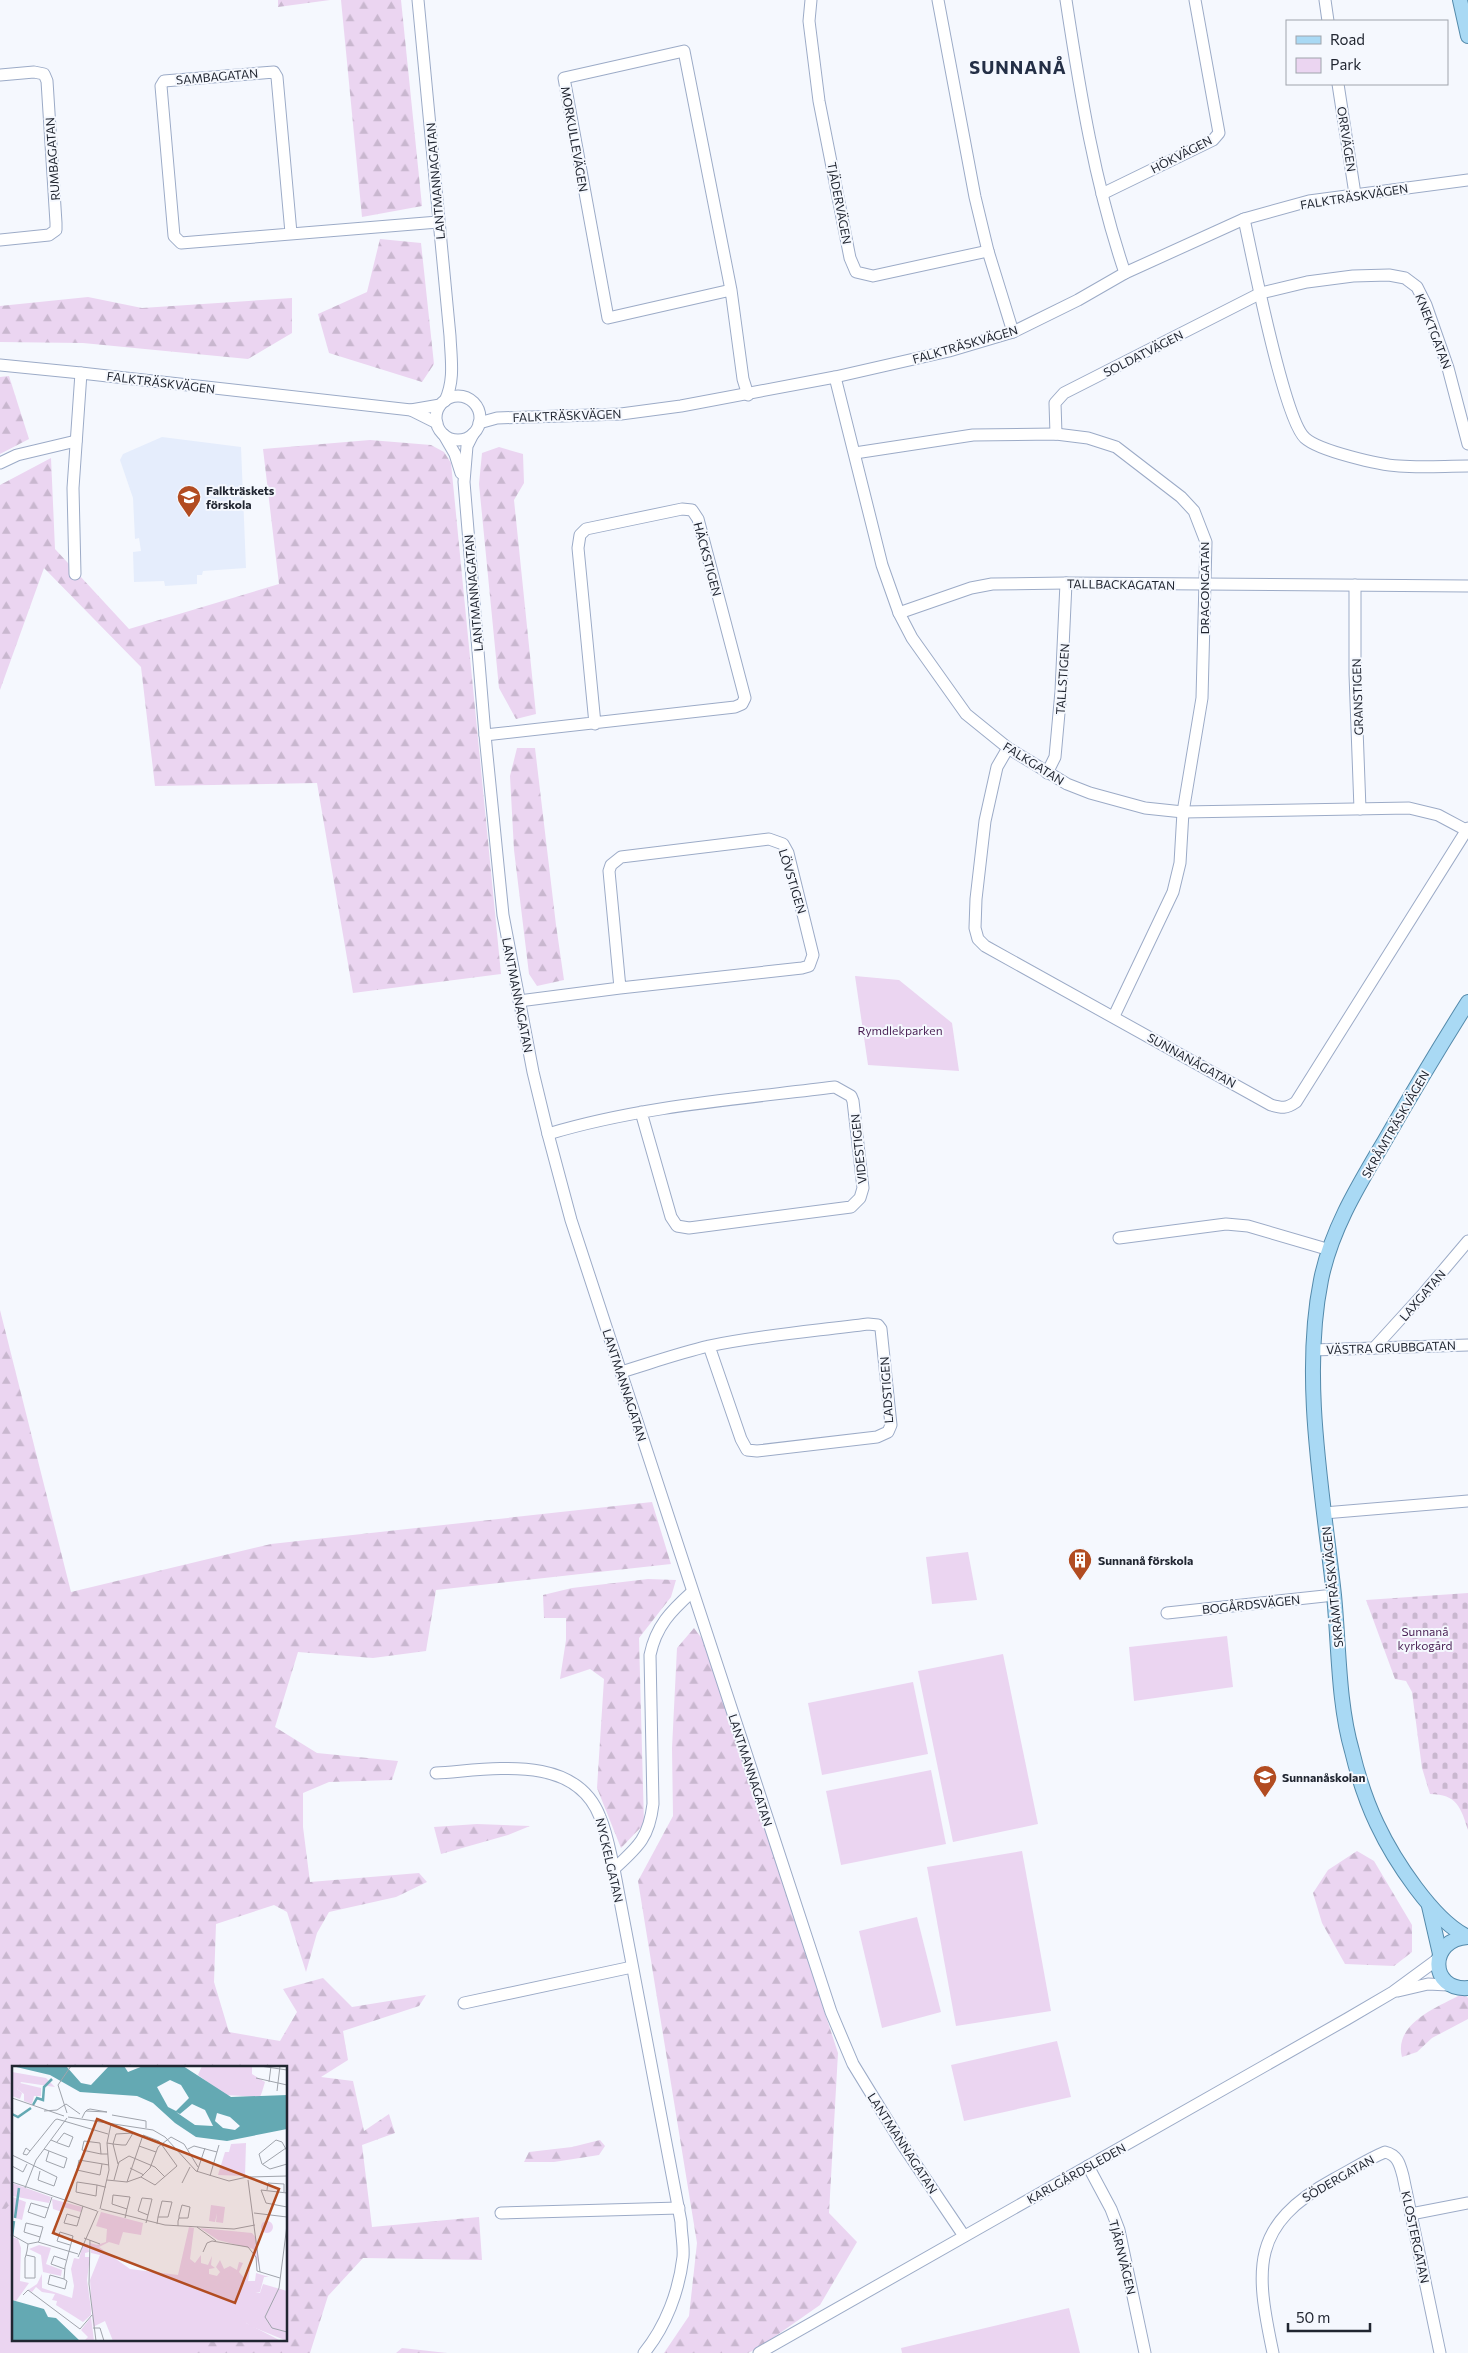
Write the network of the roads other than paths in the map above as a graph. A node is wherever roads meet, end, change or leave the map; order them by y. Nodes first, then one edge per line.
1 (418, 0) edge
2 (811, 0) edge
3 (938, 0) edge
4 (1066, 0) edge
5 (1195, 0) edge
6 (1325, 0) edge
7 (1460, 0) edge
8 (1328, 20) edge
9 (1468, 36) edge
10 (0, 75) edge
11 (1338, 85) edge
12 (1468, 180) edge
13 (1102, 194) junction
14 (1355, 194) junction
15 (1244, 219) junction
16 (438, 222) junction
17 (291, 233) junction
18 (0, 240) edge
19 (988, 252) junction
20 (1125, 273) junction
21 (731, 290) junction
22 (1261, 293) junction
23 (1013, 332) junction
24 (452, 362) junction
25 (0, 365) edge
26 (81, 372) junction
27 (835, 377) junction
28 (748, 395) junction
29 (470, 400) junction
30 (443, 403) junction
31 (411, 410) junction
32 (478, 410) junction
33 (497, 418) junction
34 (437, 423) junction
35 (479, 423) junction
36 (444, 434) junction
37 (473, 434) junction
38 (1056, 434) junction
39 (76, 441) junction
40 (1468, 444) edge
41 (855, 452) junction
42 (0, 463) edge
43 (1468, 466) edge
44 (464, 482) junction
45 (75, 574) dead end
46 (1066, 583) junction
47 (1205, 585) junction
48 (1355, 585) junction
49 (1468, 586) edge
50 (899, 614) junction
51 (595, 724) junction
52 (484, 735) junction
53 (1008, 748) junction
54 (1047, 773) junction
55 (1360, 809) junction
56 (1183, 812) junction
57 (1468, 830) edge
58 (620, 988) junction
59 (519, 1001) junction
60 (1468, 1002) edge
61 (1114, 1016) junction
62 (641, 1112) junction
63 (548, 1134) junction
64 (1119, 1238) dead end
65 (1468, 1241) edge
66 (1330, 1250) junction
67 (1468, 1345) edge
68 (709, 1346) junction
69 (1374, 1348) junction
70 (1313, 1350) junction
71 (621, 1372) junction
72 (1468, 1501) edge
73 (1324, 1512) junction
74 (692, 1592) junction
75 (1334, 1595) junction
76 (1167, 1613) dead end
77 (436, 1773) dead end
78 (614, 1869) junction
79 (1429, 1906) junction
80 (1468, 1937) edge
81 (1439, 1957) junction
82 (632, 1967) junction
83 (1448, 1985) junction
84 (1466, 1989) edge
85 (1394, 1992) junction
86 (464, 2003) dead end
87 (1391, 2154) joint
88 (1088, 2166) junction
89 (1468, 2203) edge
90 (679, 2208) junction
91 (501, 2213) dead end
92 (1411, 2214) junction
93 (964, 2236) junction
94 (644, 2353) edge
95 (759, 2353) edge
96 (1145, 2353) edge
97 (1273, 2353) edge
98 (1440, 2353) edge

1 - 16 street, LANTMANNAGATAN
2 - 19 street, TJÄDERVÄGEN
3 - 19 street
4 - 13 street
5 - 13 street, HÖKVÄGEN
6 - 8 street
7 - 9 main road
10 - 18 street, RUMBAGATAN
11 - 14 street, ORRVÄGEN
12 - 14 street, FALKTRÄSKVÄGEN
13 - 20 street
14 - 15 street, FALKTRÄSKVÄGEN
15 - 20 street, FALKTRÄSKVÄGEN
15 - 22 street
16 - 17 street
16 - 24 street, LANTMANNAGATAN
17 - 17 street, SAMBAGATAN
19 - 23 street
20 - 23 street, FALKTRÄSKVÄGEN
21 - 21 street, MORKULLEVÄGEN
21 - 28 street, MORKULLEVÄGEN
22 - 38 street, SOLDATVÄGEN
22 - 40 street, KNEKTGATAN
22 - 43 street
23 - 27 street, FALKTRÄSKVÄGEN
24 - 29 street, LANTMANNAGATAN
24 - 30 street, LANTMANNAGATAN
25 - 26 street, FALKTRÄSKVÄGEN
26 - 31 street, FALKTRÄSKVÄGEN
26 - 39 street
27 - 28 street, FALKTRÄSKVÄGEN
27 - 41 street, FALKGATAN
28 - 33 street, FALKTRÄSKVÄGEN
29 - 30 street
29 - 32 street
30 - 31 street
30 - 34 street
31 - 34 street
32 - 33 street
32 - 35 street
33 - 35 street
34 - 36 street
35 - 37 street
36 - 37 street
36 - 44 street, LANTMANNAGATAN
37 - 44 street, LANTMANNAGATAN
38 - 41 street, DRAGONGATAN
38 - 47 street, DRAGONGATAN
39 - 42 street
39 - 45 street
41 - 50 street, FALKGATAN
44 - 52 street, LANTMANNAGATAN
46 - 47 street, TALLBACKAGATAN
46 - 50 street, TALLBACKAGATAN
46 - 54 street, TALLSTIGEN
47 - 48 street, TALLBACKAGATAN
47 - 56 street, DRAGONGATAN
48 - 49 street, TALLBACKAGATAN
48 - 55 street, GRANSTIGEN
50 - 53 street, FALKGATAN
51 - 51 street, HÄCKSTIGEN
51 - 52 street, HÄCKSTIGEN
52 - 59 street, LANTMANNAGATAN
53 - 54 street, FALKGATAN
53 - 61 street, SUNNANÅGATAN
54 - 56 street, FALKGATAN
55 - 56 street, FALKGATAN
55 - 57 street, FALKGATAN
56 - 61 street, DRAGONGATAN
57 - 61 street, SUNNANÅGATAN
58 - 58 street, LÖVSTIGEN
58 - 59 street, LÖVSTIGEN
59 - 63 street, LANTMANNAGATAN
60 - 66 main road, SKRÅMTRÄSKVÄGEN
62 - 62 street, VIDESTIGEN
62 - 63 street, VIDESTIGEN
63 - 71 street, LANTMANNAGATAN
64 - 66 street
65 - 69 street, LAXGATAN
66 - 70 main road, SKRÅMTRÄSKVÄGEN
67 - 69 street, VÄSTRA GRUBBGATAN
68 - 68 street, LADSTIGEN
68 - 71 street, LADSTIGEN
69 - 70 street, VÄSTRA GRUBBGATAN
70 - 73 main road, SKRÅMTRÄSKVÄGEN
71 - 74 street, LANTMANNAGATAN
72 - 73 street
73 - 75 main road, SKRÅMTRÄSKVÄGEN
74 - 78 street
74 - 93 street, LANTMANNAGATAN
75 - 76 street, BOGÅRDSVÄGEN
75 - 79 main road, SKRÅMTRÄSKVÄGEN
77 - 78 street, NYCKELGATAN
78 - 82 street, NYCKELGATAN
79 - 80 main road, SKRÅMTRÄSKVÄGEN
79 - 81 main road, SKRÅMTRÄSKVÄGEN
80 - 81 main road
81 - 83 main road, SKRÅMTRÄSKVÄGEN
81 - 85 street, KARLGÅRDSLEDEN
82 - 86 street
82 - 90 street, NYCKELGATAN
83 - 84 main road
83 - 85 street, KARLGÅRDSLEDEN
85 - 88 street, KARLGÅRDSLEDEN
87 - 92 street, KLOSTERGATAN
87 - 97 street, SÖDERGATAN
88 - 93 street, KARLGÅRDSLEDEN
88 - 96 street, TJÄRNVÄGEN
89 - 92 street
90 - 91 street
90 - 94 street, NYCKELGATAN
92 - 98 street, KLOSTERGATAN
93 - 95 street, KARLGÅRDSLEDEN

